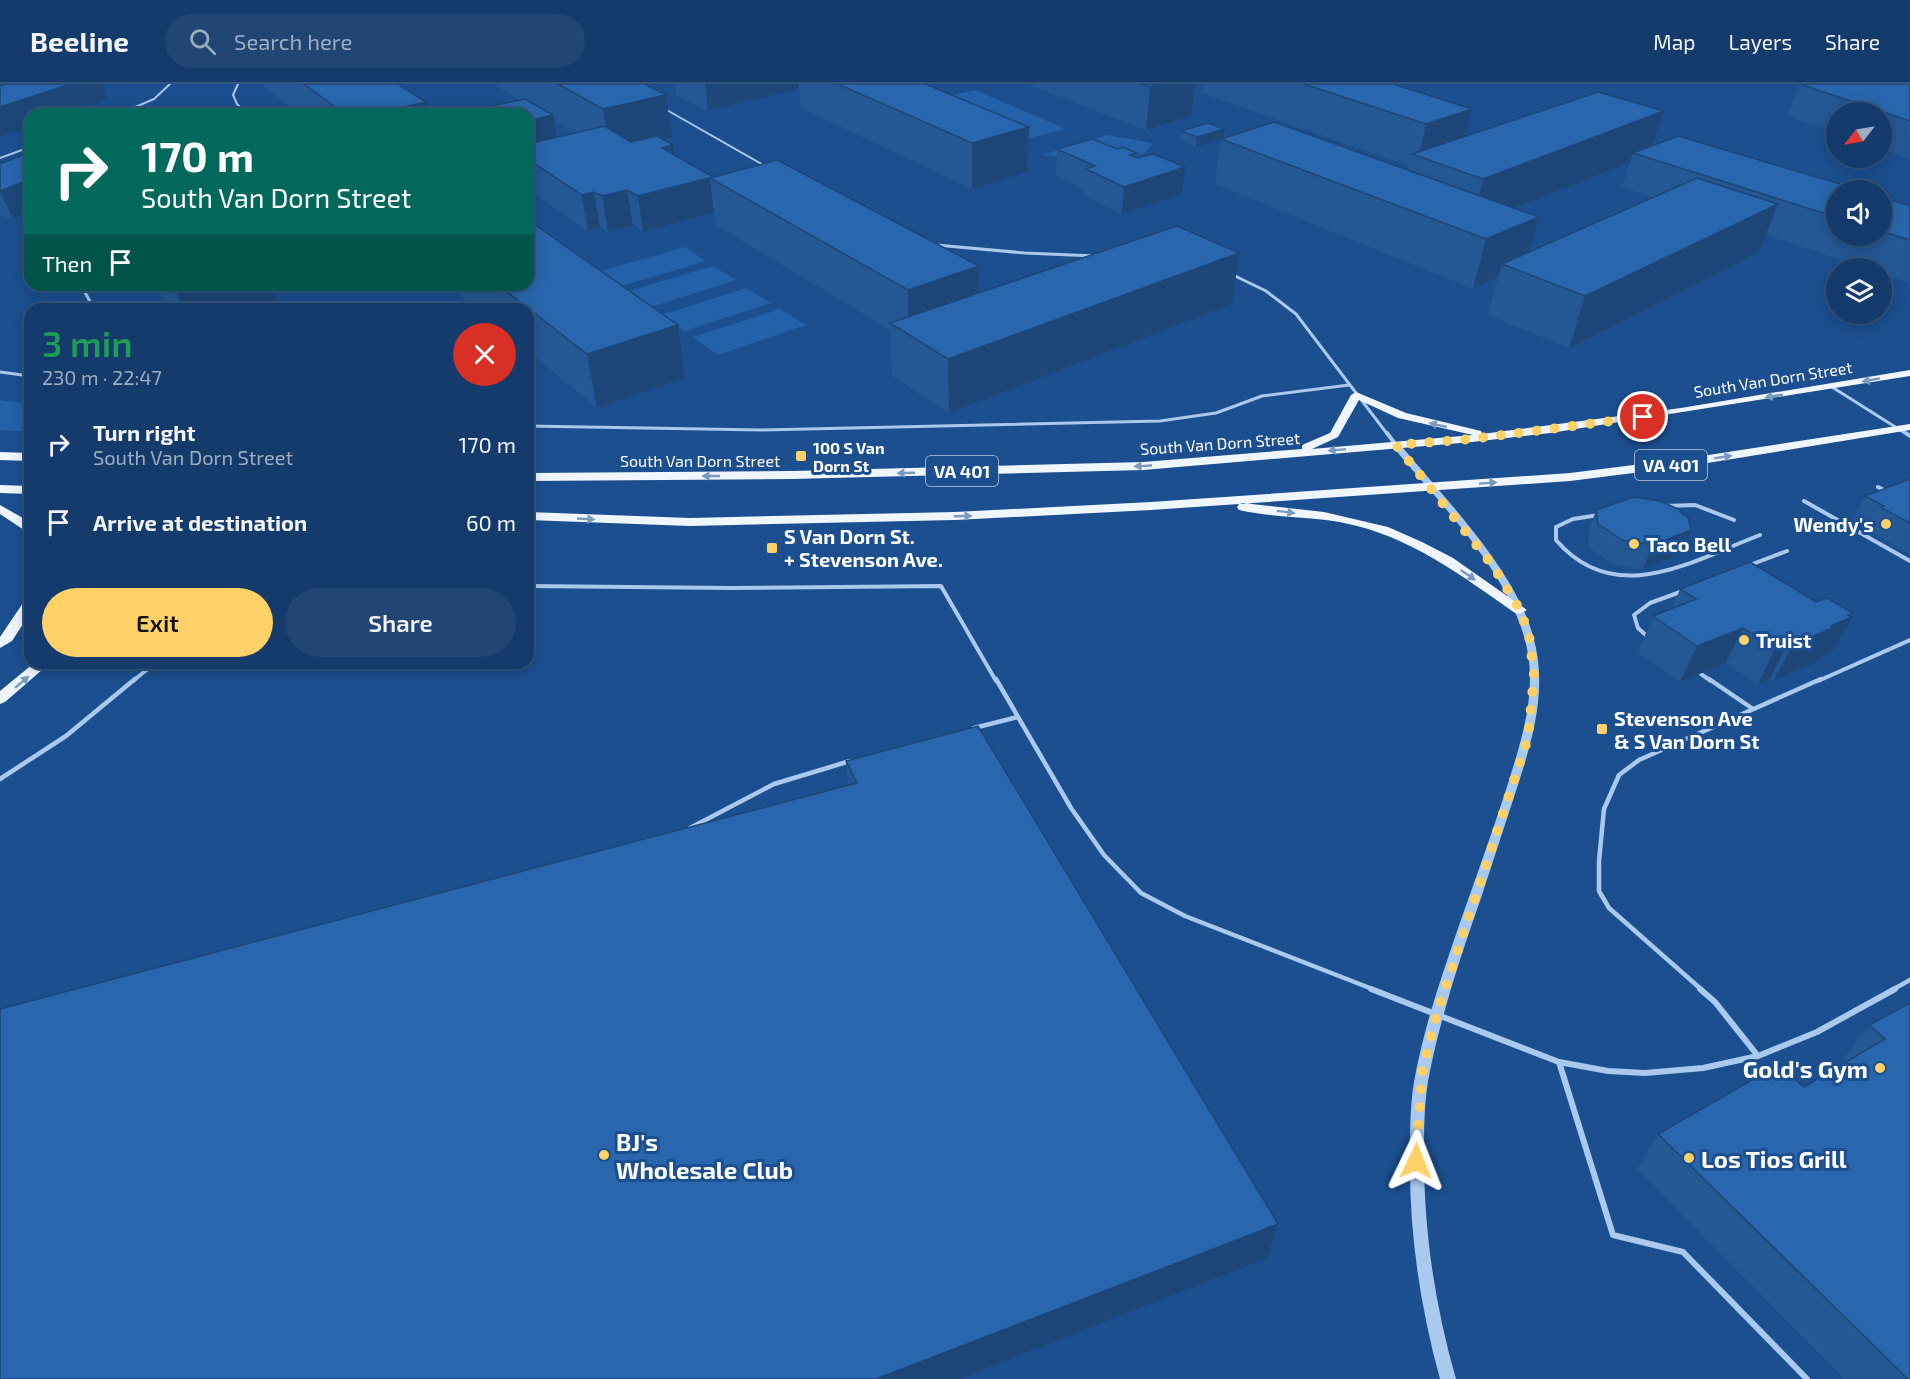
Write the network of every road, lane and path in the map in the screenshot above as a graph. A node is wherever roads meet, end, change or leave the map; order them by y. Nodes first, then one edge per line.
1 (170, 84) edge
2 (238, 84) edge
3 (659, 105) dead end
4 (135, 108) edge
5 (241, 108) edge
6 (24, 149) edge
7 (0, 158) edge
8 (775, 172) edge
9 (927, 244) edge
10 (1099, 256) edge
11 (1232, 275) edge
12 (0, 372) edge
13 (1910, 373) edge
14 (24, 375) edge
15 (1349, 384) junction
16 (1832, 387) junction
17 (1356, 395) junction
18 (534, 426) edge
19 (1904, 428) edge
20 (1495, 436) junction
21 (1910, 436) edge
22 (1396, 445) junction
23 (1281, 455) junction
24 (0, 456) edge
25 (24, 457) edge
26 (534, 477) edge
27 (1430, 487) junction
28 (1878, 487) dead end
29 (0, 489) edge
30 (24, 490) edge
31 (1894, 495) edge
32 (1803, 501) dead end
33 (1208, 502) junction
34 (1657, 507) edge
35 (0, 509) edge
36 (1605, 514) edge
37 (534, 516) edge
38 (1734, 520) dead end
39 (24, 524) edge
40 (1760, 536) dead end
41 (1787, 551) dead end
42 (1910, 561) edge
43 (1742, 568) edge
44 (534, 586) edge
45 (1686, 590) edge
46 (1520, 610) junction
47 (24, 612) edge
48 (1651, 639) dead end
49 (1910, 640) edge
50 (0, 644) edge
51 (36, 669) edge
52 (148, 669) edge
53 (1701, 674) edge
54 (0, 699) edge
55 (1753, 709) junction
56 (1018, 717) junction
57 (966, 730) edge
58 (856, 759) edge
59 (0, 779) edge
60 (687, 829) edge
61 (1910, 980) edge
62 (1437, 1013) junction
63 (1758, 1056) junction
64 (1559, 1062) junction
65 (1449, 1379) edge
66 (1807, 1379) edge

1 - 4 lane
2 - 5 lane
3 - 8 lane
6 - 7 lane
9 - 10 lane
11 - 15 lane
12 - 14 lane
13 -> 16 main road, South Van Dorn Street / VA 401
15 - 17 lane
15 - 18 lane
16 - 19 lane
16 -> 20 main road, South Van Dorn Street / VA 401
20 -> 17 main road
17 - 22 lane
17 - 23 main road
19 - 21 lane
27 -> 19 main road, VA 401
20 - 22 main road, South Van Dorn Street / VA 401
22 -> 23 main road, South Van Dorn Street / VA 401
22 - 27 street
23 -> 26 main road, South Van Dorn Street / VA 401
24 - 25 main road
27 - 33 main road, VA 401
27 - 46 street
28 - 31 lane
29 - 30 main road
32 - 42 lane
37 -> 33 main road, VA 401
33 -> 46 main road
34 - 38 lane
35 - 39 main road
36 - 40 lane
41 - 43 lane
44 - 56 lane
45 - 48 lane
46 - 62 street
47 - 50 main road
49 - 55 lane
54 -> 51 main road
52 - 59 lane
53 - 55 lane
55 - 63 lane
56 - 57 lane
56 - 62 lane
58 - 60 lane
61 - 63 lane
62 - 64 lane
62 - 65 street
63 - 64 lane
64 - 66 lane

